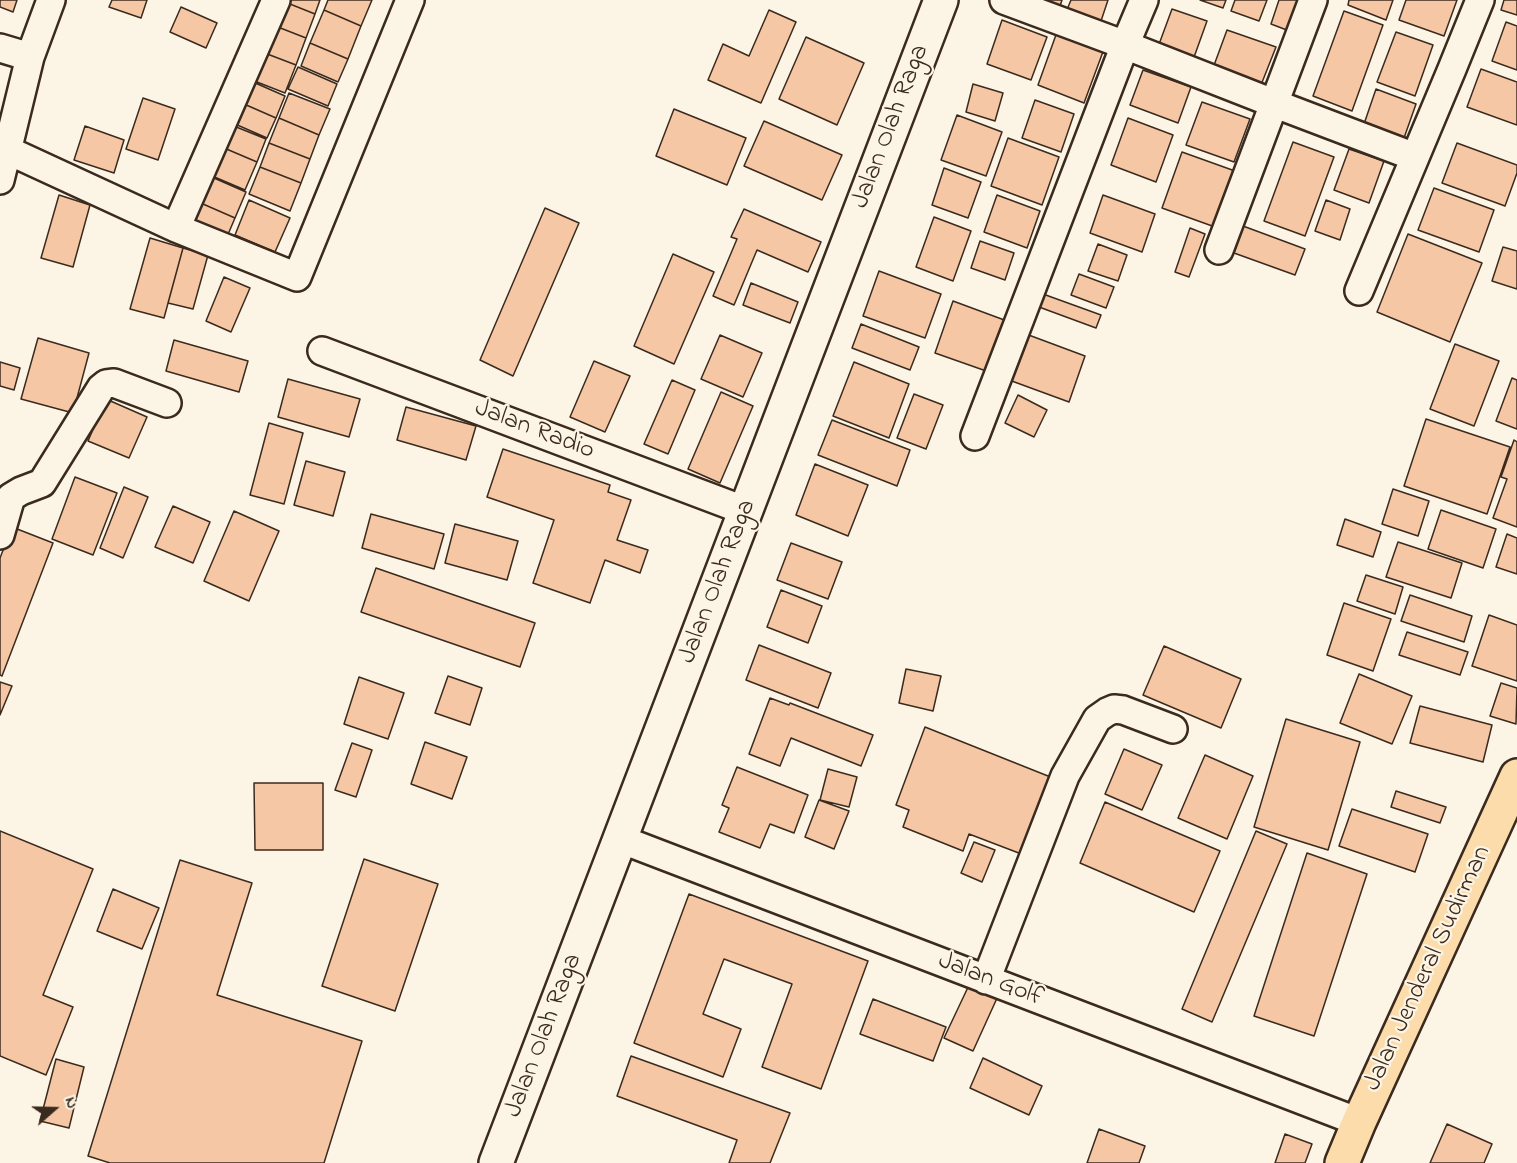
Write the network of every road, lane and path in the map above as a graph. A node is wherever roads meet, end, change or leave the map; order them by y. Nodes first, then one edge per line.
1 (51, 0) edge
2 (276, 0) edge
3 (410, 0) edge
4 (940, 0) edge
5 (1004, 0) edge
6 (1143, 0) edge
7 (1312, 0) edge
8 (1480, 0) edge
9 (1125, 45) junction
10 (0, 48) edge
11 (30, 57) junction
12 (1274, 103) junction
13 (7, 150) junction
14 (1415, 157) junction
15 (0, 180) edge
16 (176, 228) junction
17 (1219, 250) dead end
18 (1359, 291) dead end
19 (322, 351) dead end
20 (166, 403) dead end
21 (975, 436) dead end
22 (746, 510) junction
23 (0, 535) edge
24 (1173, 729) dead end
25 (1517, 776) edge
26 (620, 839) junction
27 (986, 980) junction
28 (1359, 1122) junction
29 (496, 1163) edge
30 (1342, 1163) edge

1 - 11 street
2 - 16 street
3 - 16 street
4 - 22 street, Jalan Olah Raga
5 - 9 street
6 - 9 street
7 - 12 street
8 - 14 street
9 - 12 street
9 - 21 street
10 - 11 street
11 - 13 street
12 - 14 street
12 - 17 street
13 - 15 street
13 - 16 street
14 - 18 street
19 - 22 street, Jalan Radio
20 - 23 street
22 - 26 street, Jalan Olah Raga
24 - 27 street
25 - 28 main road, Jalan Jenderal Sudirman
26 - 27 street, Jalan Golf
26 - 29 street, Jalan Olah Raga
27 - 28 street, Jalan Golf
28 - 30 main road, Jalan Jenderal Sudirman

